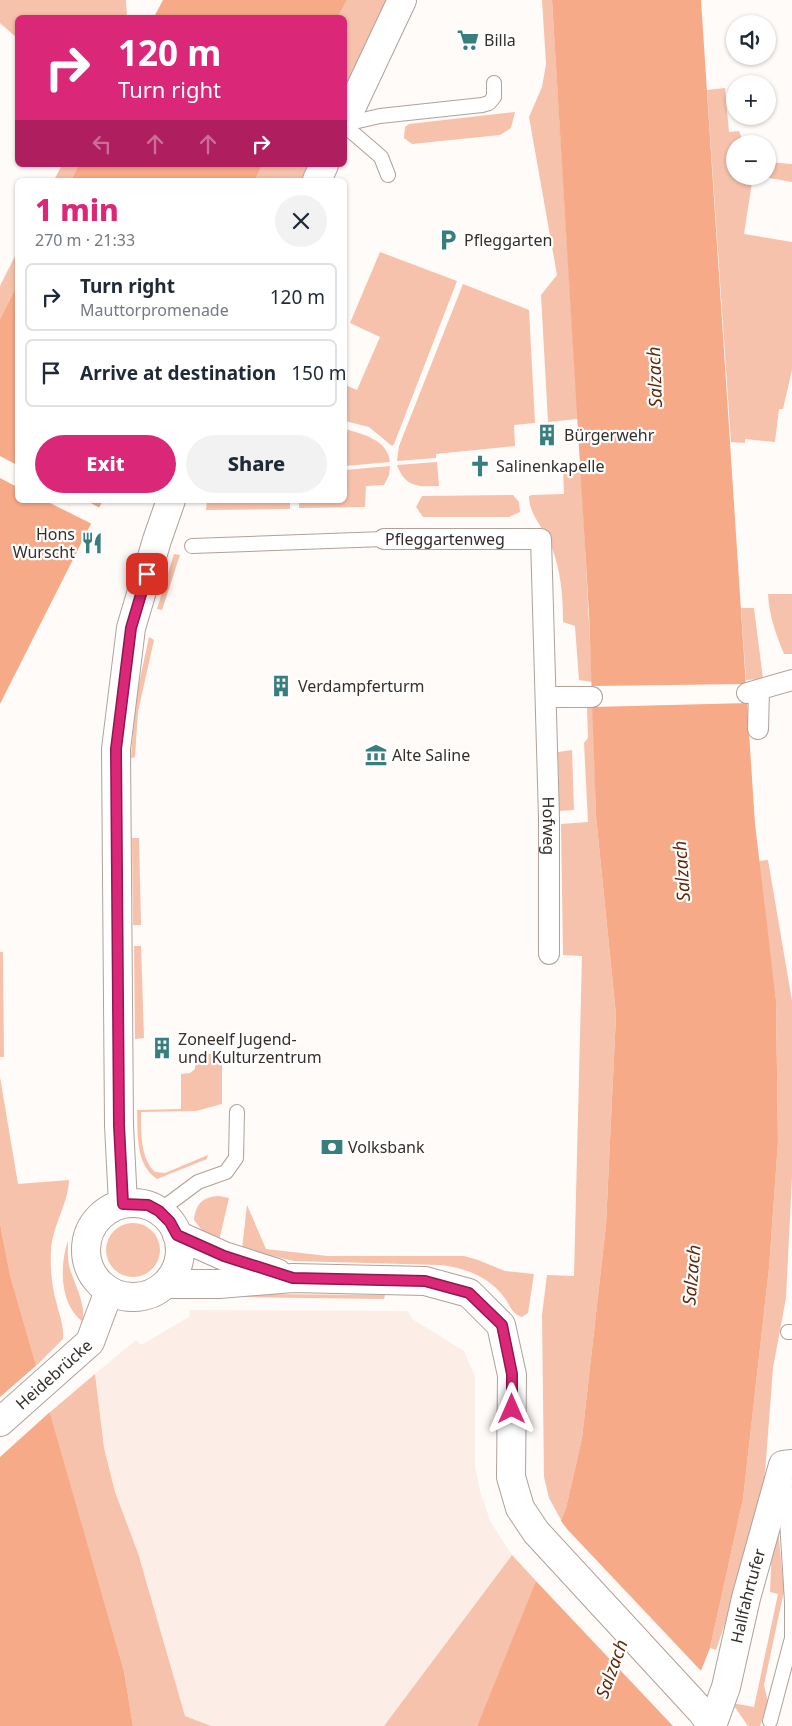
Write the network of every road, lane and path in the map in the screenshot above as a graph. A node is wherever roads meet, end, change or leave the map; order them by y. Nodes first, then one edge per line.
1 (402, 0) edge
2 (494, 84) dead end
3 (347, 120) edge
4 (347, 124) edge
5 (347, 126) edge
6 (388, 174) dead end
7 (171, 503) edge
8 (384, 540) joint
9 (192, 546) dead end
10 (792, 680) edge
11 (546, 697) junction
12 (592, 697) dead end
13 (758, 729) dead end
14 (550, 954) dead end
15 (237, 1112) dead end
16 (123, 1204) junction
17 (159, 1211) junction
18 (177, 1235) junction
19 (293, 1278) junction
20 (166, 1284) junction
21 (109, 1291) junction
22 (0, 1422) edge
23 (788, 1464) edge
24 (770, 1721) dead end
25 (712, 1726) edge

1 - 3 main road
2 - 4 lane
5 - 6 lane
7 - 16 main road
8 - 9 lane, Pfleggartenweg
8 - 11 street, Pfleggartenweg
10 - 13 street
11 - 12 street
11 - 14 street, Hofweg
15 - 17 lane
16 - 17 main road
16 - 21 main road
17 - 18 main road
18 - 19 main road
18 - 20 main road
19 - 20 main road
19 - 25 main road
20 - 21 main road
21 - 22 main road, Heidebrücke
23 - 24 lane
23 - 25 main road, Hallfahrtufer

